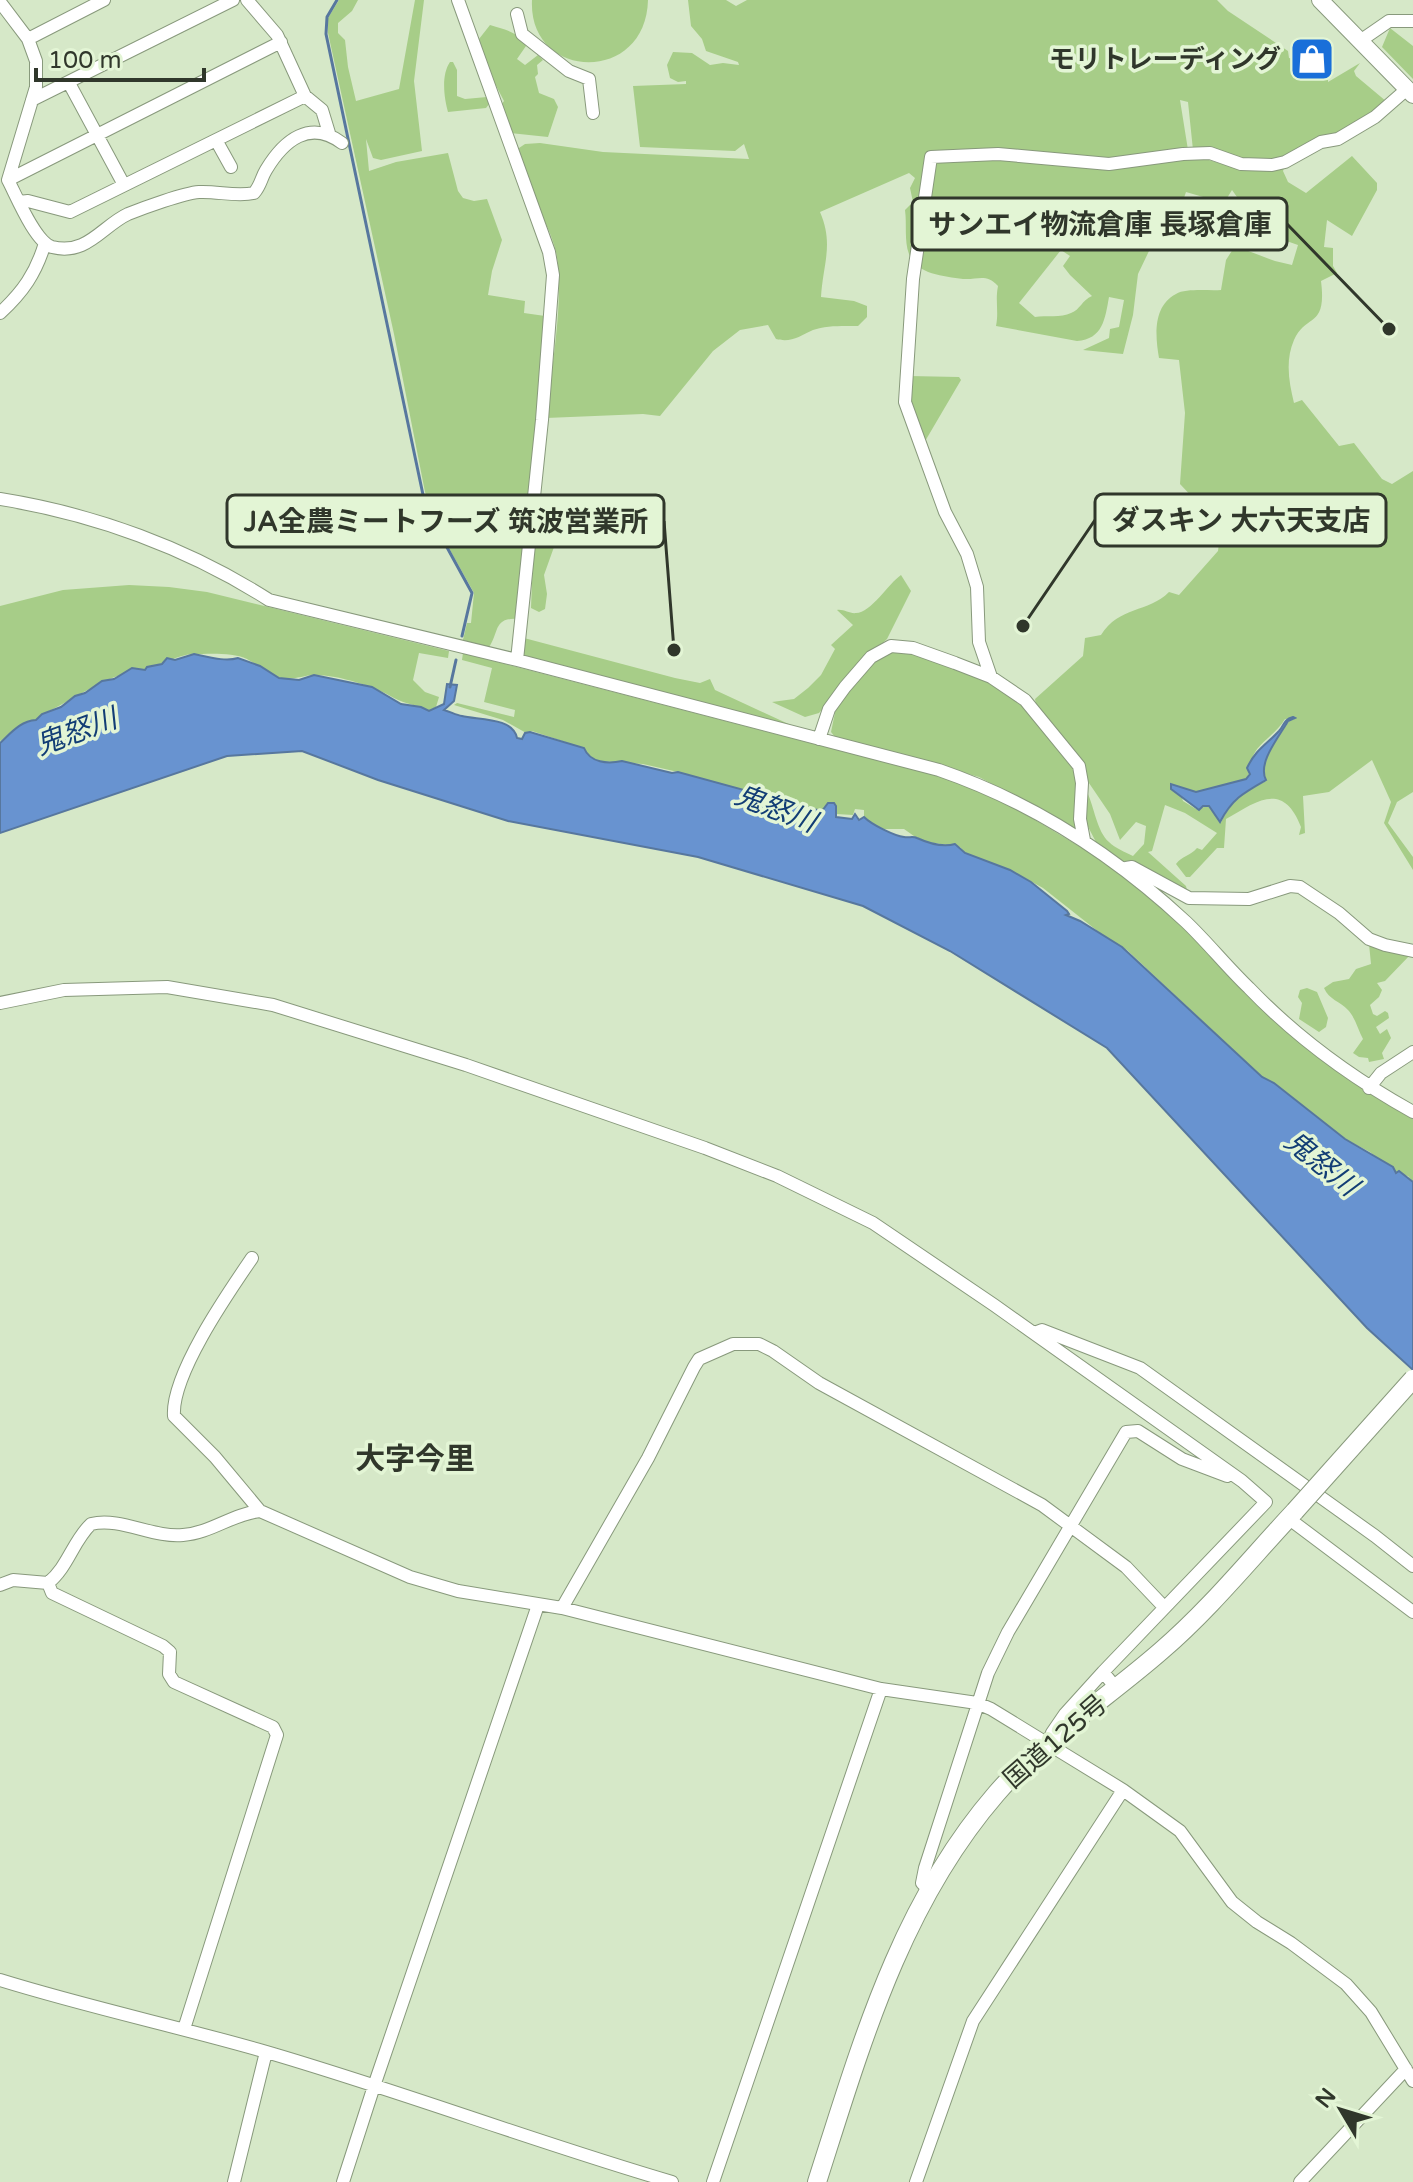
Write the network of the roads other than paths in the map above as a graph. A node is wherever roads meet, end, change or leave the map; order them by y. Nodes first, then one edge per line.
1 (104, 0) edge
2 (233, 0) edge
3 (247, 0) edge
4 (458, 0) edge
5 (1320, 0) edge
6 (0, 2) edge
7 (517, 14) dead end
8 (1413, 21) edge
9 (28, 39) junction
10 (1360, 41) junction
11 (281, 42) junction
12 (69, 83) junction
13 (1410, 92) edge
14 (305, 96) junction
15 (32, 100) junction
16 (593, 113) dead end
17 (329, 133) junction
18 (98, 134) junction
19 (216, 140) junction
20 (342, 143) dead end
21 (231, 167) dead end
22 (8, 180) junction
23 (124, 185) junction
24 (19, 202) junction
25 (45, 243) junction
26 (0, 313) edge
27 (0, 499) edge
28 (517, 660) junction
29 (991, 677) junction
30 (819, 739) junction
31 (1084, 840) junction
32 (1123, 868) junction
33 (1413, 951) edge
34 (0, 1003) edge
35 (1413, 1052) edge
36 (1369, 1088) junction
37 (1413, 1112) edge
38 (252, 1258) dead end
39 (1034, 1333) junction
40 (1413, 1379) edge
41 (1242, 1481) junction
42 (260, 1511) junction
43 (1292, 1514) junction
44 (1071, 1525) junction
45 (1413, 1566) edge
46 (48, 1583) junction
47 (0, 1585) edge
48 (538, 1605) junction
49 (1164, 1607) junction
50 (562, 1608) junction
51 (1413, 1612) edge
52 (1103, 1672) junction
53 (1116, 1688) junction
54 (881, 1689) junction
55 (977, 1703) junction
56 (1046, 1743) junction
57 (1123, 1790) junction
58 (929, 1890) junction
59 (0, 1980) edge
60 (184, 2029) junction
61 (266, 2052) junction
62 (1406, 2069) junction
63 (1413, 2081) edge
64 (374, 2086) junction
65 (234, 2182) edge
66 (343, 2182) edge
67 (672, 2182) edge
68 (713, 2182) edge
69 (817, 2182) edge
70 (916, 2182) edge
71 (1300, 2182) edge

1 - 9 street
2 - 12 street
3 - 11 street
4 - 28 street
5 - 10 main road
6 - 9 street
7 - 16 street
8 - 10 street
9 - 15 street
10 - 13 main road
11 - 14 street
11 - 18 street
12 - 15 street
12 - 18 street
13 - 29 street
14 - 17 street
14 - 19 street
15 - 22 street
17 - 20 street
17 - 25 street
18 - 22 street
18 - 23 street
19 - 21 street
19 - 23 street
22 - 24 street
23 - 24 street
24 - 25 street
25 - 26 street
27 - 28 street
28 - 30 street
29 - 30 street
29 - 31 street
30 - 31 street
31 - 32 street
32 - 33 street
32 - 36 street
34 - 39 street
35 - 36 street
36 - 37 street
38 - 42 street
39 - 41 street
39 - 45 street
40 - 43 highway, 国道125号, bridge
41 - 44 street
41 - 49 street
42 - 46 street
42 - 48 street
43 - 51 street
43 - 53 highway, 国道125号
44 - 49 street
44 - 50 street
44 - 55 street
46 - 47 street
46 - 60 street
48 - 50 street
48 - 64 street
49 - 52 street
50 - 54 street
52 - 53 street
52 - 56 street
53 - 56 highway, 国道125号
54 - 55 street
54 - 68 street
55 - 56 street
55 - 58 street
56 - 57 street
56 - 58 highway, 国道125号
57 - 62 street
57 - 70 street
58 - 69 highway, 国道125号
59 - 60 street
60 - 61 street
61 - 64 street
61 - 65 street
62 - 63 street
62 - 71 street
64 - 66 street
64 - 67 street

